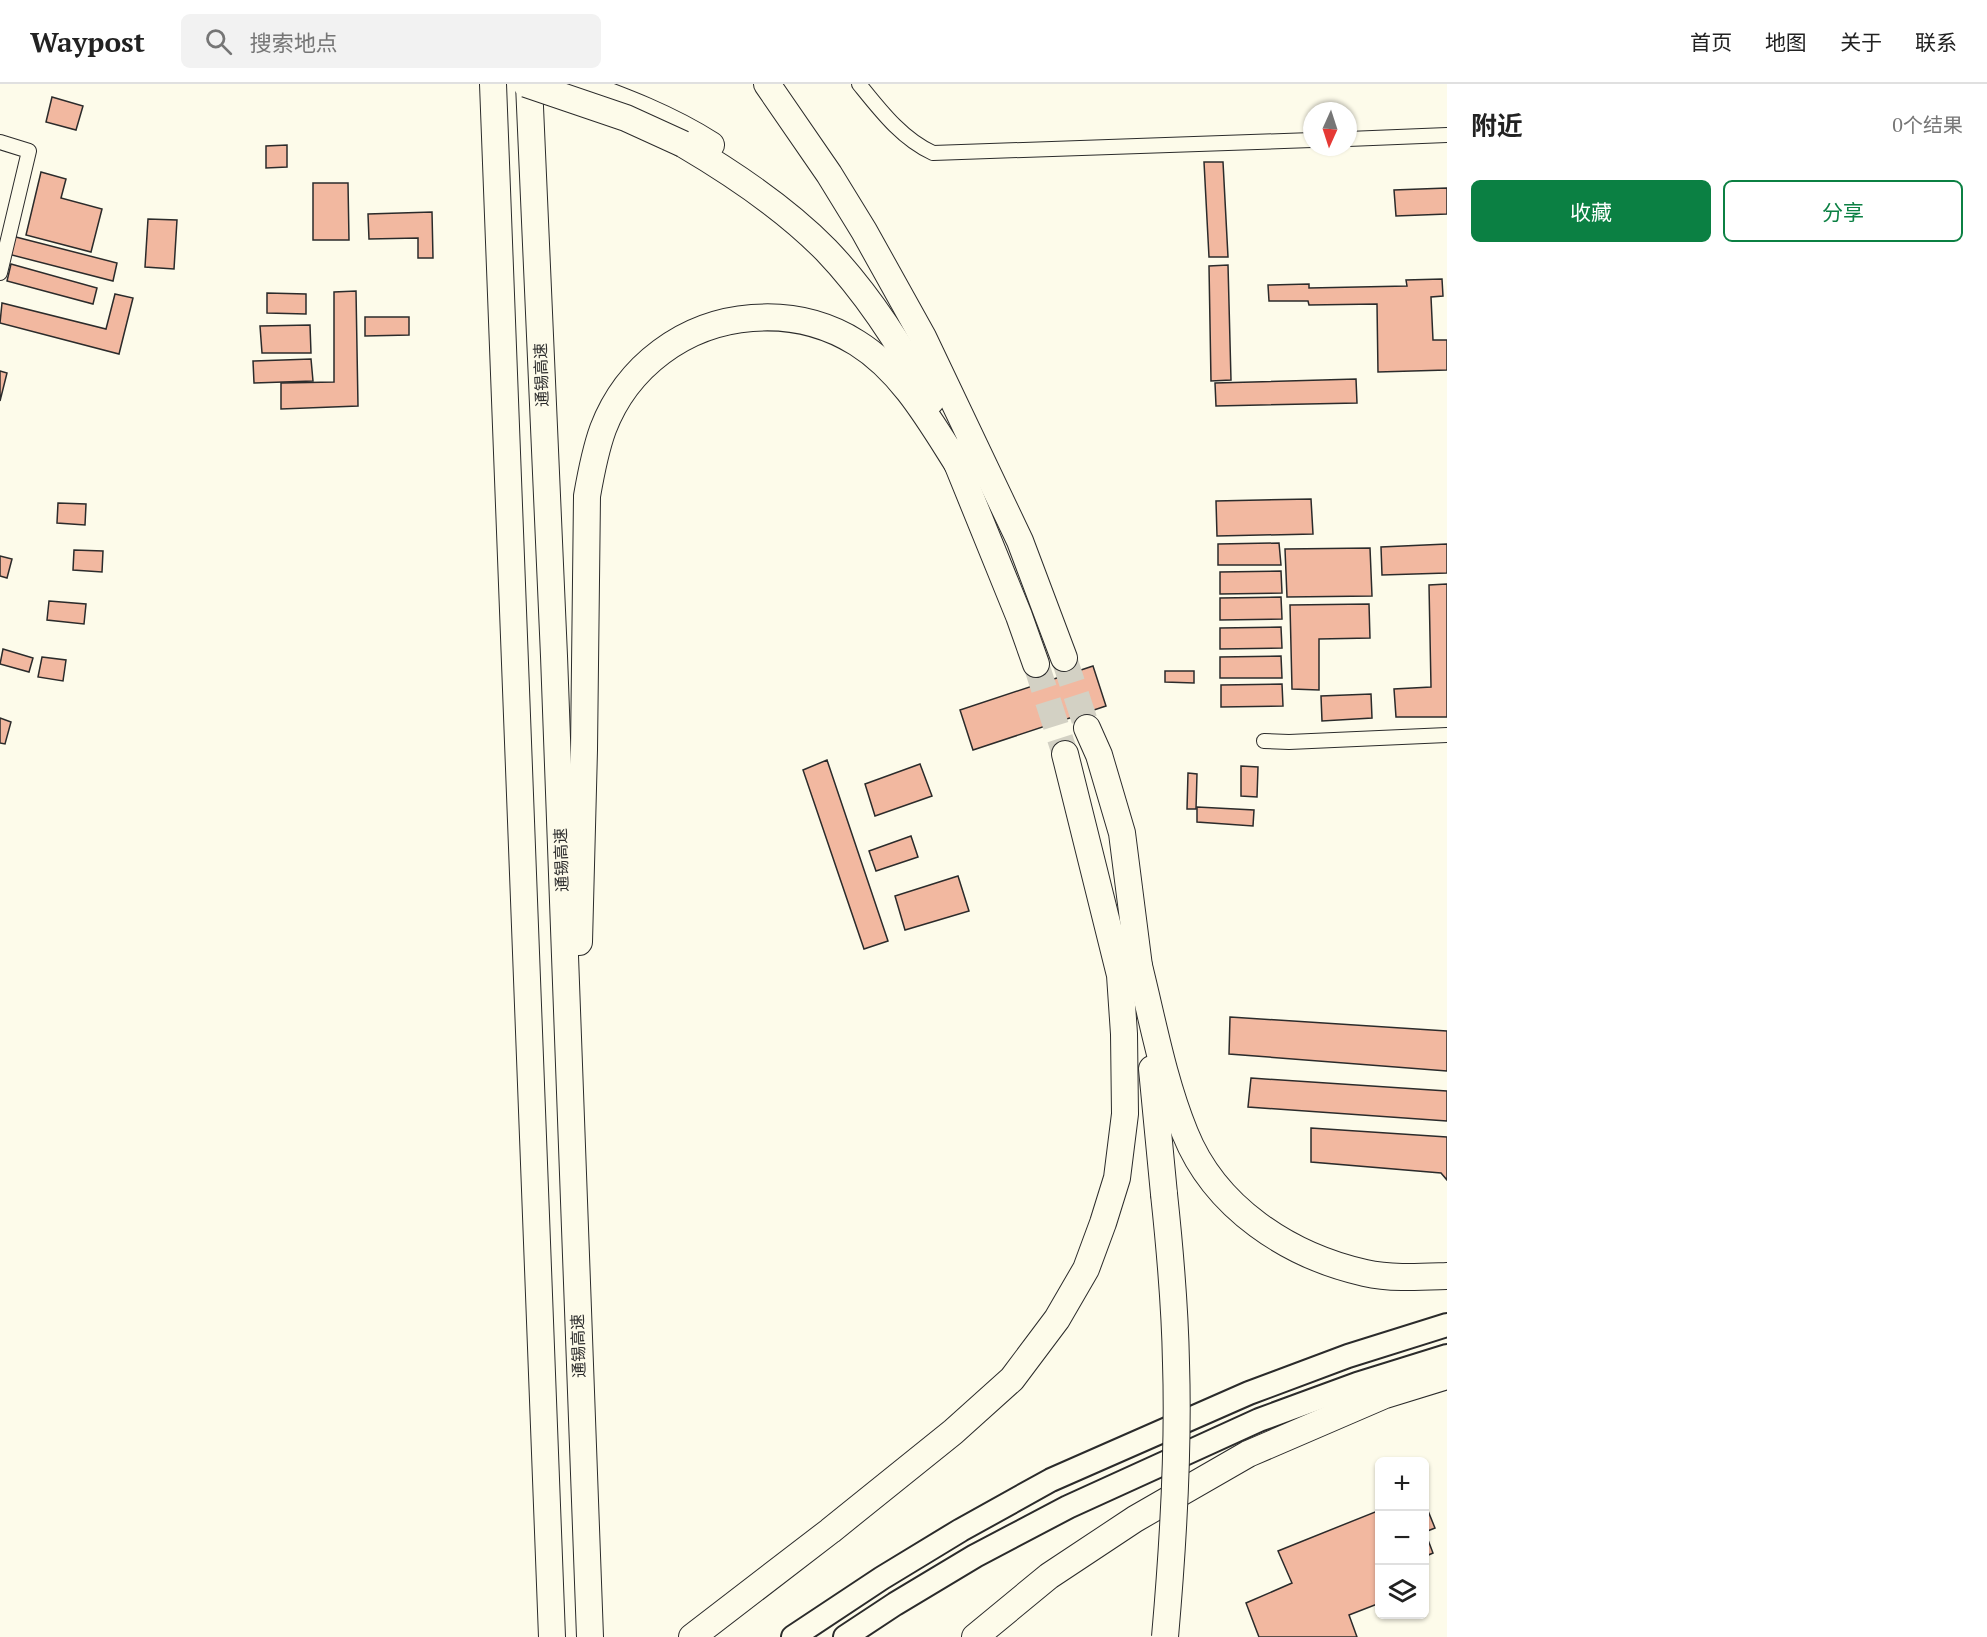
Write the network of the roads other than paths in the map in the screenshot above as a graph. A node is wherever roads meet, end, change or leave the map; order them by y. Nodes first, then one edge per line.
1 (479, 84) edge
2 (492, 84) edge
3 (528, 84) edge
4 (577, 84) edge
5 (767, 84) edge
6 (860, 84) edge
7 (1447, 135) edge
8 (686, 138) junction
9 (1357, 139) edge
10 (1303, 140) edge
11 (0, 142) edge
12 (0, 273) edge
13 (505, 404) junction
14 (973, 443) junction
15 (958, 465) junction
16 (1065, 658) tunnel mouth
17 (1036, 664) tunnel mouth
18 (1088, 728) tunnel mouth
19 (1447, 735) edge
20 (1264, 741) dead end
21 (1065, 754) tunnel mouth
22 (1130, 970) junction
23 (571, 1152) junction
24 (1159, 1195) junction
25 (1447, 1276) edge
26 (1447, 1325) edge
27 (1447, 1356) edge
28 (1447, 1376) edge
29 (552, 1637) edge
30 (590, 1637) edge
31 (692, 1637) edge
32 (793, 1637) edge
33 (844, 1637) edge
34 (975, 1637) edge
35 (1151, 1637) edge
36 (1165, 1637) edge

1 - 13 highway
2 - 13 highway
3 - 8 highway, bridge
3 - 23 highway, 通锡高速
4 - 8 highway
5 - 14 highway
6 - 10 street
7 - 9 street
8 - 14 highway
8 - 15 highway
11 - 12 street
13 - 29 highway
14 - 16 highway
15 - 17 highway
15 - 23 highway
18 - 22 highway
19 - 20 street
21 - 22 highway
22 - 24 highway
22 - 25 highway
22 - 31 highway
23 - 30 highway, 通锡高速
24 - 35 highway
24 - 36 highway, bridge
26 - 32 main road
27 - 33 main road
28 - 34 highway

